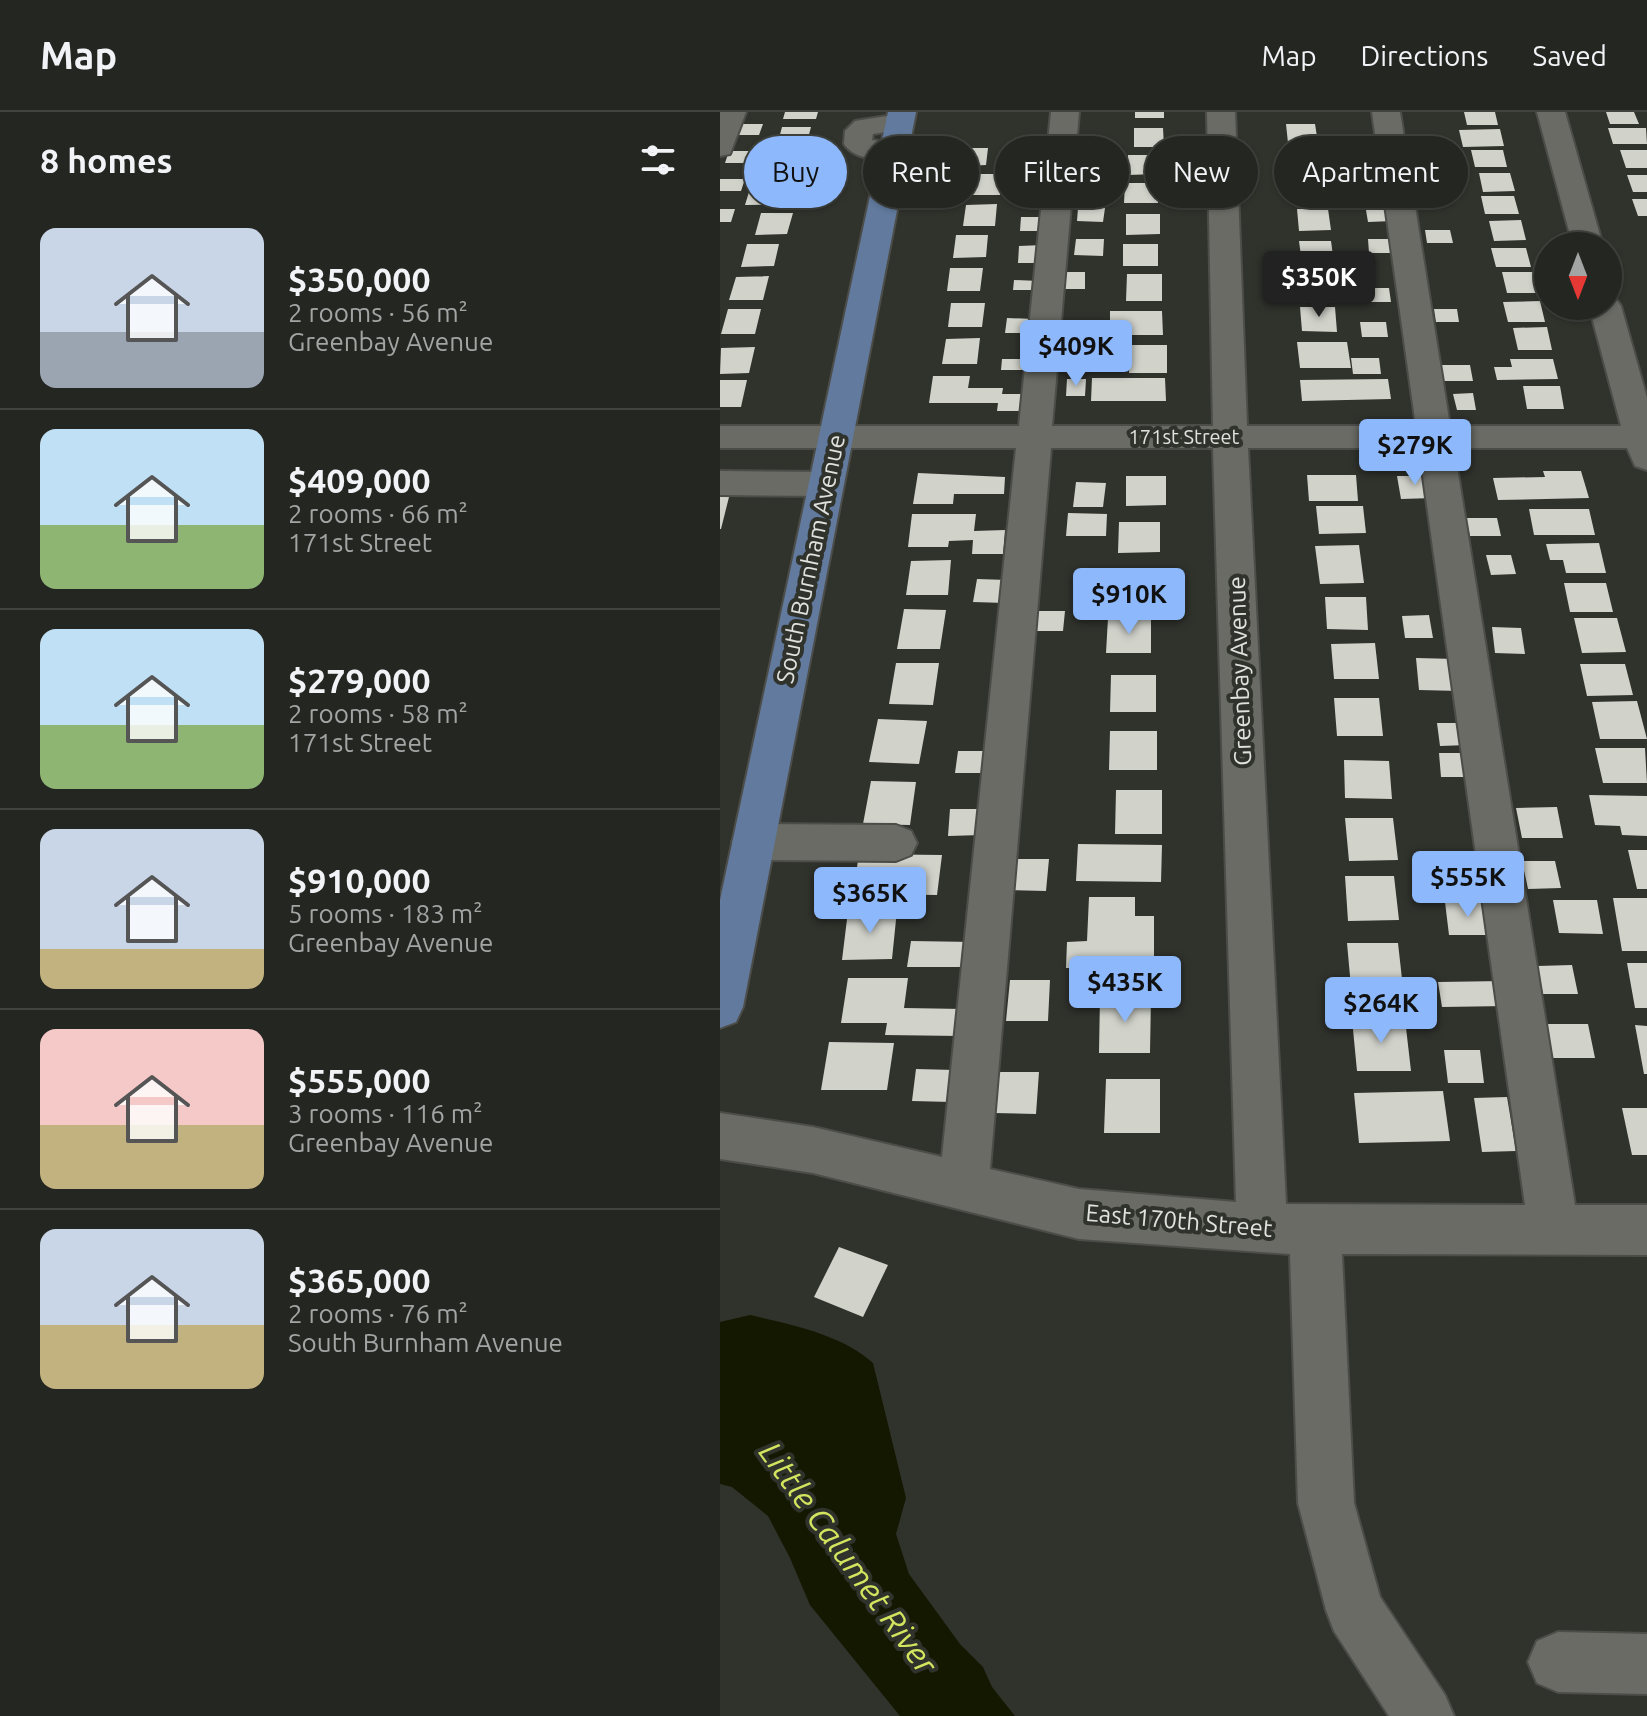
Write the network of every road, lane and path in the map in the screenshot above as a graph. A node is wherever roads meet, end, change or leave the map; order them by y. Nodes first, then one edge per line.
1 (732, 112) edge
2 (1065, 112) edge
3 (1221, 112) edge
4 (1386, 112) edge
5 (1551, 112) edge
6 (898, 128) edge
7 (720, 148) edge
8 (1584, 232) edge
9 (1609, 320) edge
10 (720, 437) edge
11 (836, 437) junction
12 (1034, 437) junction
13 (1230, 437) junction
14 (1433, 437) junction
15 (1645, 444) edge
16 (720, 483) edge
17 (826, 484) junction
18 (753, 842) junction
19 (896, 843) dead end
20 (720, 1007) edge
21 (720, 1136) edge
22 (964, 1186) junction
23 (1288, 1229) junction
24 (1554, 1230) junction
25 (1647, 1230) edge
26 (1558, 1662) dead end
27 (1647, 1664) edge
28 (1424, 1716) edge

1 - 7 street
2 - 12 street
3 - 13 street, Greenbay Avenue
4 - 14 street
5 - 8 street
6 - 11 main road, South Burnham Avenue
9 - 15 street
10 - 11 street, 171st Street
11 - 12 street, 171st Street
11 - 17 main road, South Burnham Avenue
12 - 13 street, 171st Street
12 - 22 street
13 - 14 street, 171st Street
13 - 23 street, Greenbay Avenue
14 - 15 street, 171st Street
14 - 24 street
16 - 17 street
17 - 18 main road, South Burnham Avenue
18 - 19 street
18 - 20 main road, South Burnham Avenue
21 - 22 street, East 170th Street
22 - 23 street, East 170th Street
23 - 24 street, East 170th Street
23 - 28 street, Greenbay Avenue
24 - 25 street, East 170th Street
26 - 27 street

